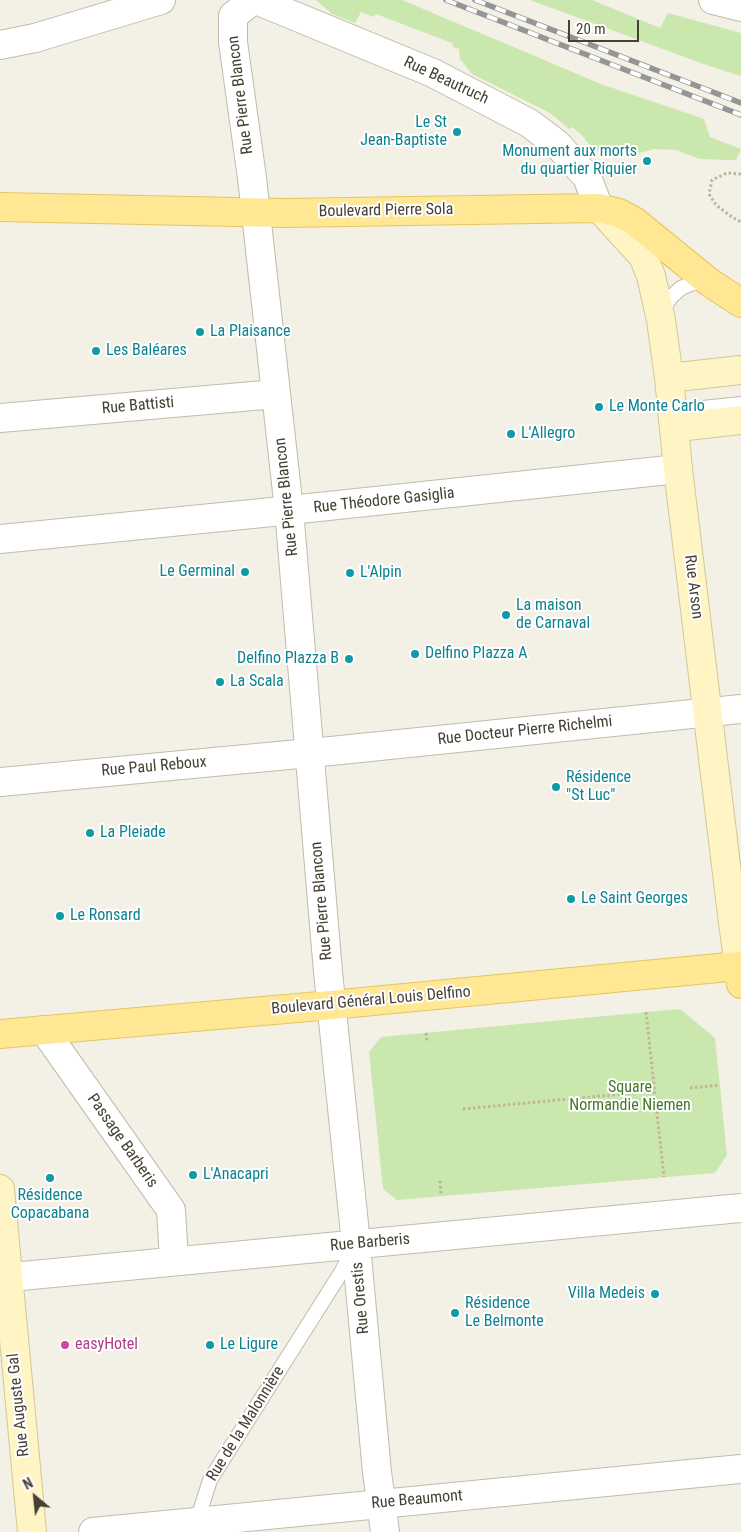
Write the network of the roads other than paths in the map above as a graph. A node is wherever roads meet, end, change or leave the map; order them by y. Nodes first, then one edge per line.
1 (254, 0) edge
2 (713, 0) edge
3 (156, 1) edge
4 (741, 7) edge
5 (0, 45) edge
6 (0, 206) edge
7 (599, 208) junction
8 (255, 213) junction
9 (708, 282) junction
10 (741, 303) edge
11 (661, 320) junction
12 (741, 370) edge
13 (669, 378) junction
14 (276, 394) junction
15 (741, 404) edge
16 (0, 418) edge
17 (673, 420) junction
18 (741, 420) edge
19 (678, 469) junction
20 (289, 510) junction
21 (0, 539) edge
22 (741, 709) edge
23 (708, 712) junction
24 (309, 753) junction
25 (0, 782) edge
26 (740, 972) edge
27 (332, 1005) junction
28 (44, 1030) junction
29 (0, 1034) edge
30 (0, 1189) edge
31 (741, 1208) edge
32 (356, 1244) junction
33 (174, 1261) junction
34 (4, 1278) edge
35 (741, 1469) edge
36 (382, 1504) junction
37 (195, 1527) edge
38 (32, 1532) edge
39 (93, 1532) edge
40 (385, 1532) edge

1 - 7 street, Rue Beautruch
1 - 8 street, Rue Pierre Blancon
2 - 4 street
3 - 5 street
6 - 8 main road, Boulevard Pierre Sola
7 - 8 main road, Boulevard Pierre Sola
7 - 9 main road, Boulevard Pierre Sola
7 - 11 main road, Rue Arson
8 - 14 street, Rue Pierre Blancon
9 - 10 main road, Boulevard Pierre Sola
9 - 11 lane
11 - 13 main road, Rue Arson
12 - 13 main road
13 - 17 main road, Rue Arson
14 - 16 street, Rue Battisti
14 - 20 street, Rue Pierre Blancon
15 - 17 lane
17 - 18 main road
17 - 19 main road, Rue Arson
19 - 20 street, Rue Théodore Gasiglia
19 - 23 main road, Rue Arson
20 - 21 street, Rue Théodore Gasiglia
20 - 24 street, Rue Pierre Blancon
22 - 23 street, Rue Docteur Pierre Richelmi
23 - 24 street, Rue Docteur Pierre Richelmi
23 - 26 main road, Rue Arson
24 - 25 street, Rue Paul Reboux
24 - 27 street, Rue Pierre Blancon
26 - 27 main road, Boulevard Général Louis Delfino
27 - 28 main road, Boulevard Général Louis Delfino
27 - 32 street, Rue Orestis
28 - 29 main road, Boulevard Général Louis Delfino
28 - 33 street, Passage Barberis
30 - 34 main road, Rue Auguste Gal
31 - 32 street, Rue Barberis
32 - 33 street, Rue Barberis
32 - 36 street, Rue Orestis
32 - 37 lane, Rue de la Malonnière
33 - 34 street, Rue Barberis
34 - 38 main road, Rue Auguste Gal
35 - 36 street, Rue Beaumont
36 - 37 street, Rue Beaumont
36 - 40 street, Rue Orestis
37 - 39 street, Rue Beaumont

